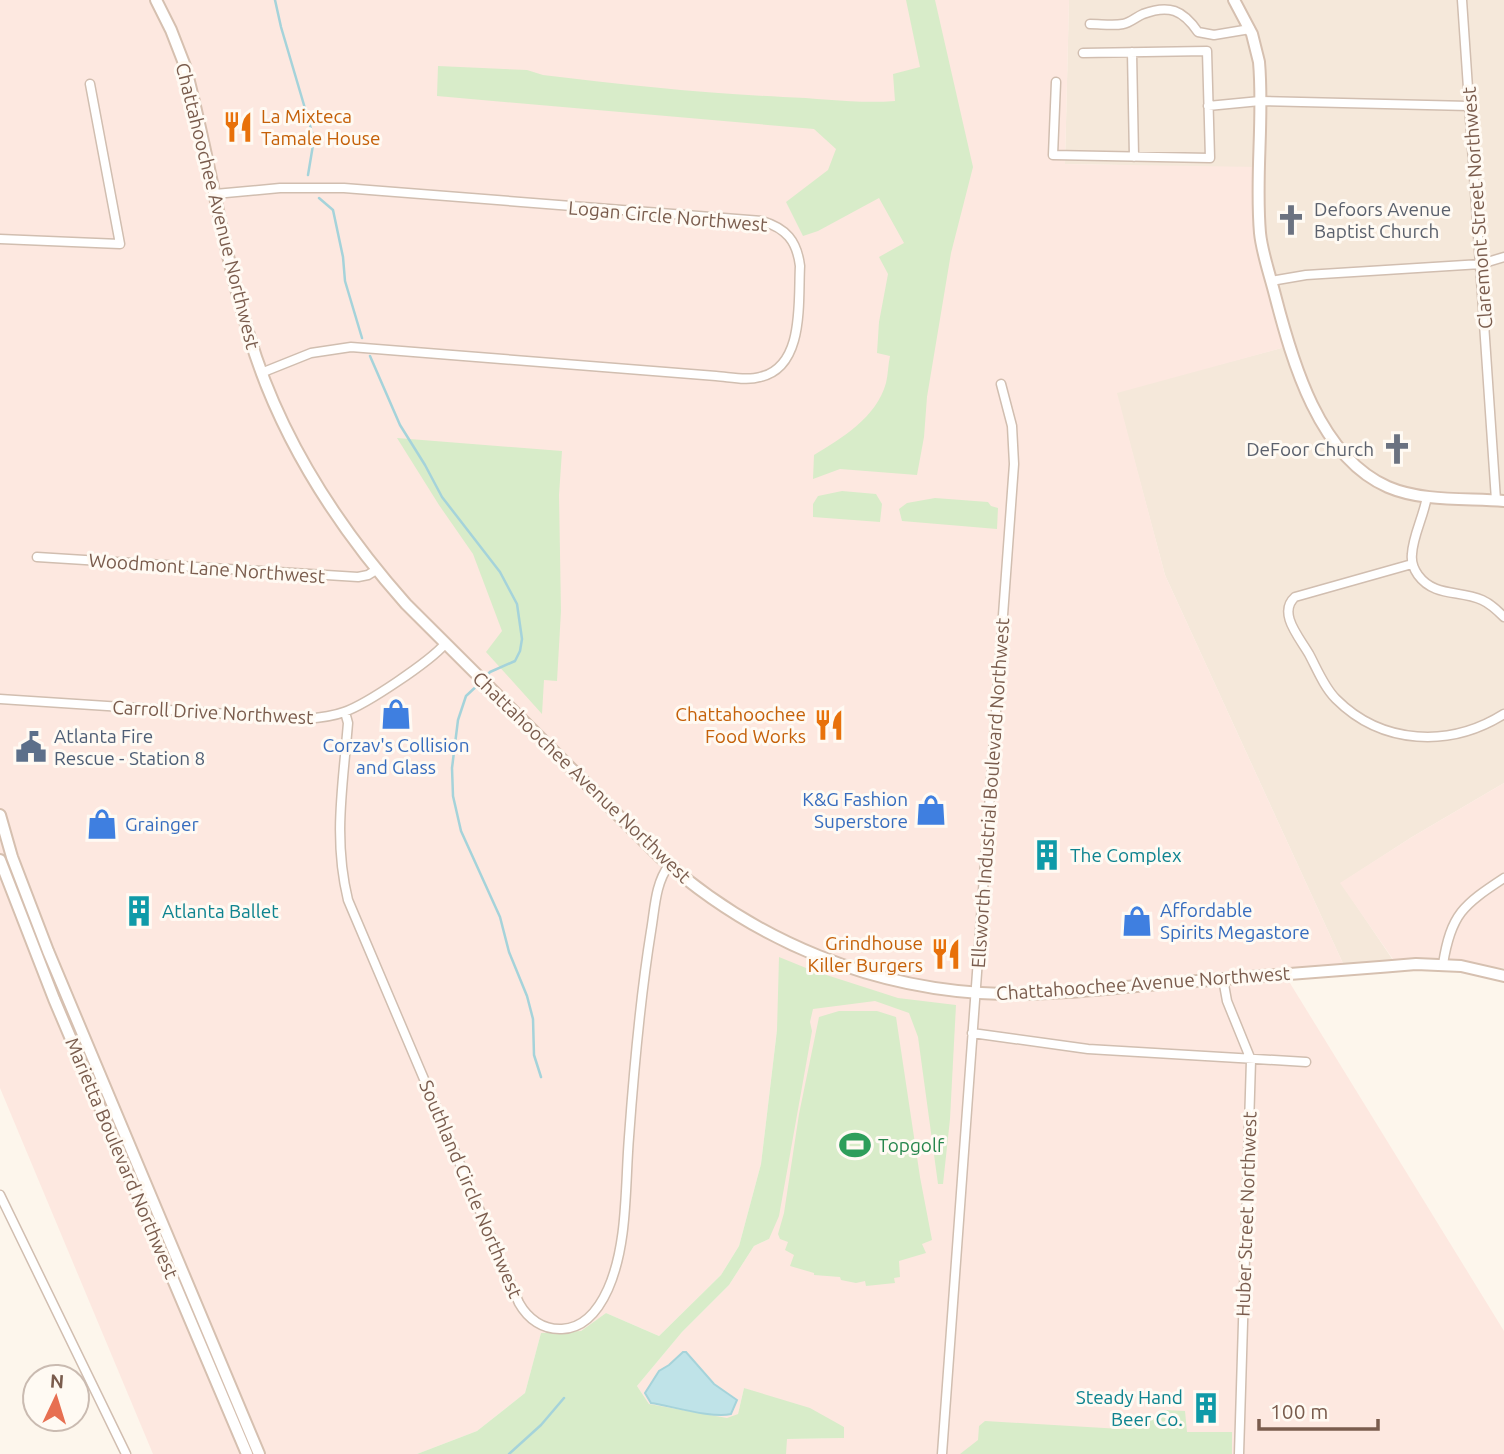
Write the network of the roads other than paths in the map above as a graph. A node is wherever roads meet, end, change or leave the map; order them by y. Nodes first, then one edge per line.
1 (156, 0) edge
2 (1234, 0) edge
3 (1462, 0) edge
4 (1090, 24) dead end
5 (1250, 29) junction
6 (1083, 52) dead end
7 (1132, 52) junction
8 (1056, 82) dead end
9 (90, 84) dead end
10 (1260, 100) junction
11 (1208, 106) junction
12 (1469, 106) junction
13 (1134, 157) junction
14 (215, 194) junction
15 (0, 239) edge
16 (1504, 257) edge
17 (1481, 264) junction
18 (1271, 281) junction
19 (261, 373) junction
20 (1001, 384) dead end
21 (1427, 496) junction
22 (1500, 501) edge
23 (37, 557) dead end
24 (1412, 564) junction
25 (376, 570) junction
26 (1504, 617) edge
27 (445, 644) junction
28 (0, 699) edge
29 (345, 712) junction
30 (1504, 715) edge
31 (0, 815) edge
32 (0, 860) edge
33 (669, 865) junction
34 (1504, 878) edge
35 (1443, 964) junction
36 (1504, 976) edge
37 (1223, 979) junction
38 (975, 993) junction
39 (972, 1032) junction
40 (1251, 1060) junction
41 (1306, 1062) dead end
42 (0, 1195) edge
43 (126, 1454) edge
44 (247, 1454) edge
45 (259, 1454) edge
46 (942, 1454) edge
47 (1240, 1454) edge

1 - 14 street, Chattahoochee Avenue Northwest
2 - 5 street
3 - 12 street, Claremont Street Northwest
4 - 5 street
5 - 10 street
6 - 7 street
7 - 11 street
7 - 13 street
8 - 13 street
9 - 15 street
10 - 11 street
10 - 12 street
10 - 18 street
11 - 13 street
12 - 17 street, Claremont Street Northwest
14 - 19 street, Chattahoochee Avenue Northwest
14 - 19 street, Logan Circle Northwest
16 - 17 street
17 - 18 street
17 - 22 street, Claremont Street Northwest
18 - 21 street
19 - 25 street, Chattahoochee Avenue Northwest
20 - 38 street, Ellsworth Industrial Boulevard Northwest
21 - 22 street
21 - 24 street
23 - 25 street, Woodmont Lane Northwest
24 - 26 street
24 - 30 street
25 - 27 street, Chattahoochee Avenue Northwest
27 - 29 street, Carroll Drive Northwest
27 - 33 street, Chattahoochee Avenue Northwest
28 - 29 street, Carroll Drive Northwest
29 - 33 street, Southland Circle Northwest
31 - 45 street
32 - 44 street, Marietta Boulevard Northwest
33 - 38 street, Chattahoochee Avenue Northwest
34 - 35 street
35 - 36 street, Chattahoochee Avenue Northwest
35 - 37 street, Chattahoochee Avenue Northwest
37 - 38 street, Chattahoochee Avenue Northwest
37 - 40 street, Huber Street Northwest
38 - 39 street, Ellsworth Industrial Boulevard Northwest
39 - 40 street
39 - 46 street, Ellsworth Industrial Boulevard Northwest
40 - 41 street
40 - 47 street, Huber Street Northwest
42 - 43 street

